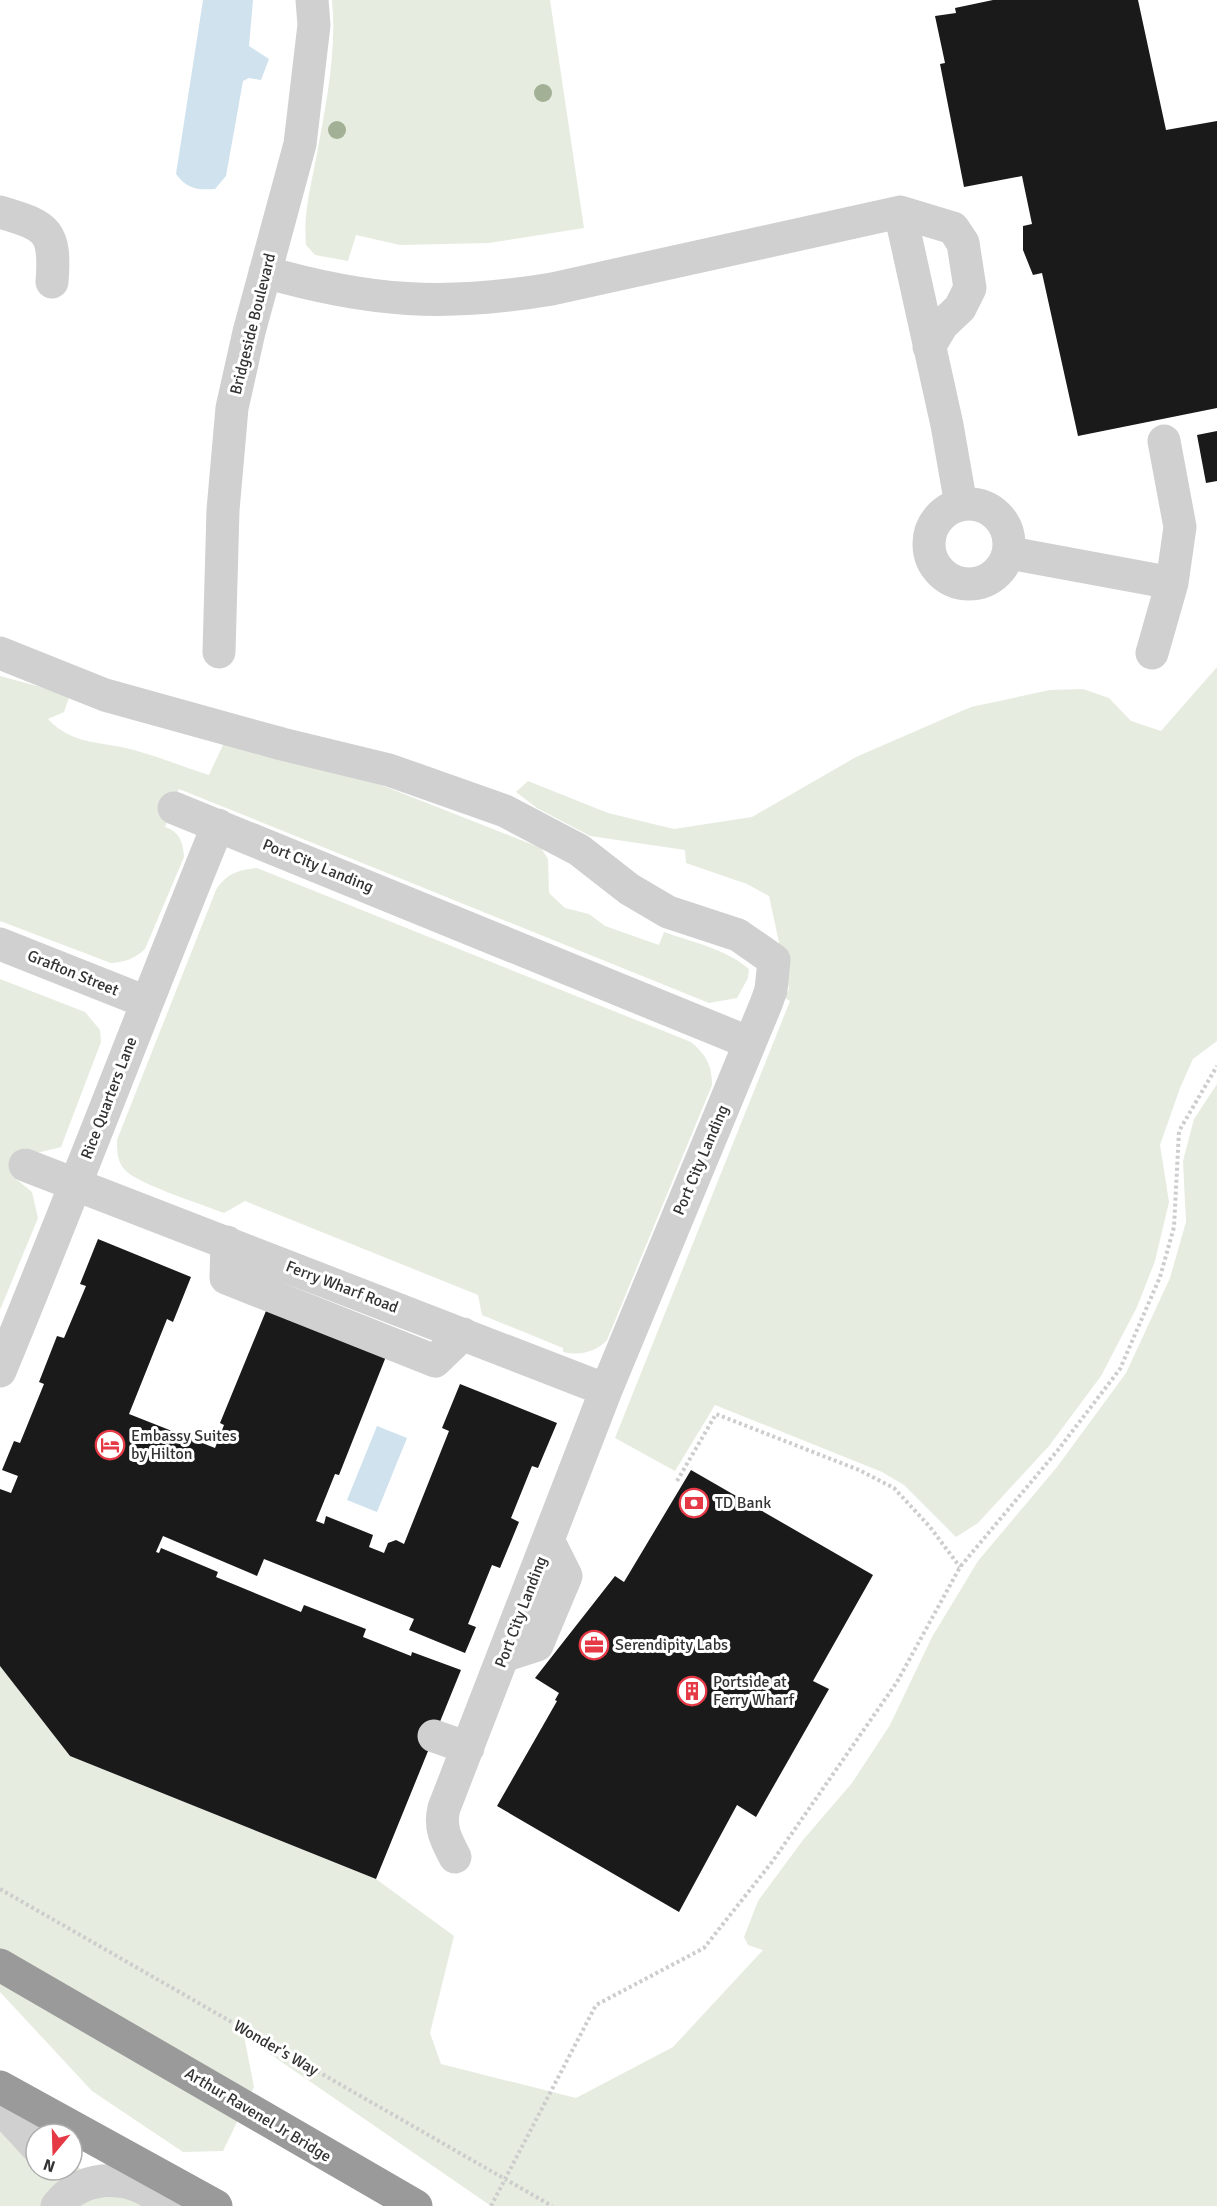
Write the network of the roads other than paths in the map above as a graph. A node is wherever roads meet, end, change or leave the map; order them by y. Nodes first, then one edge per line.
1 (312, 0) edge
2 (0, 212) edge
3 (900, 212) junction
4 (265, 272) junction
5 (52, 282) dead end
6 (929, 347) junction
7 (1164, 441) dead end
8 (961, 505) junction
9 (1010, 553) junction
10 (1172, 583) junction
11 (219, 652) dead end
12 (0, 653) edge
13 (1152, 653) dead end
14 (174, 808) dead end
15 (218, 825) junction
16 (0, 944) edge
17 (146, 1002) junction
18 (750, 1043) junction
19 (25, 1165) dead end
20 (77, 1184) junction
21 (0, 1371) edge
22 (606, 1390) junction
23 (434, 1736) dead end
24 (468, 1748) junction
25 (455, 1857) dead end
26 (0, 1952) edge
27 (0, 1965) edge
28 (102, 2022) junction
29 (0, 2087) edge
30 (0, 2107) edge
31 (24, 2133) edge
32 (63, 2188) edge
33 (166, 2206) edge
34 (216, 2206) edge
35 (416, 2206) edge

1 - 4 street, Bridgeside Boulevard
2 - 5 street
3 - 4 street
3 - 6 street
3 - 6 street
4 - 11 street, Bridgeside Boulevard
6 - 8 street
7 - 10 street
8 - 9 street
8 - 9 street
9 - 10 street
10 - 13 street
12 - 18 street
14 - 15 street, Port City Landing
15 - 17 street, Rice Quarters Lane
15 - 18 street, Port City Landing
16 - 17 street, Grafton Street
17 - 20 street, Rice Quarters Lane
18 - 22 street, Port City Landing
19 - 20 street, Ferry Wharf Road
20 - 21 street, Rice Quarters Lane
20 - 22 street, Ferry Wharf Road
22 - 24 street, Port City Landing
23 - 24 street
24 - 25 street, Port City Landing
26 - 28 highway
27 - 28 highway
28 - 35 highway, Arthur Ravenel Jr Bridge
29 - 34 highway
30 - 31 street
32 - 33 street

